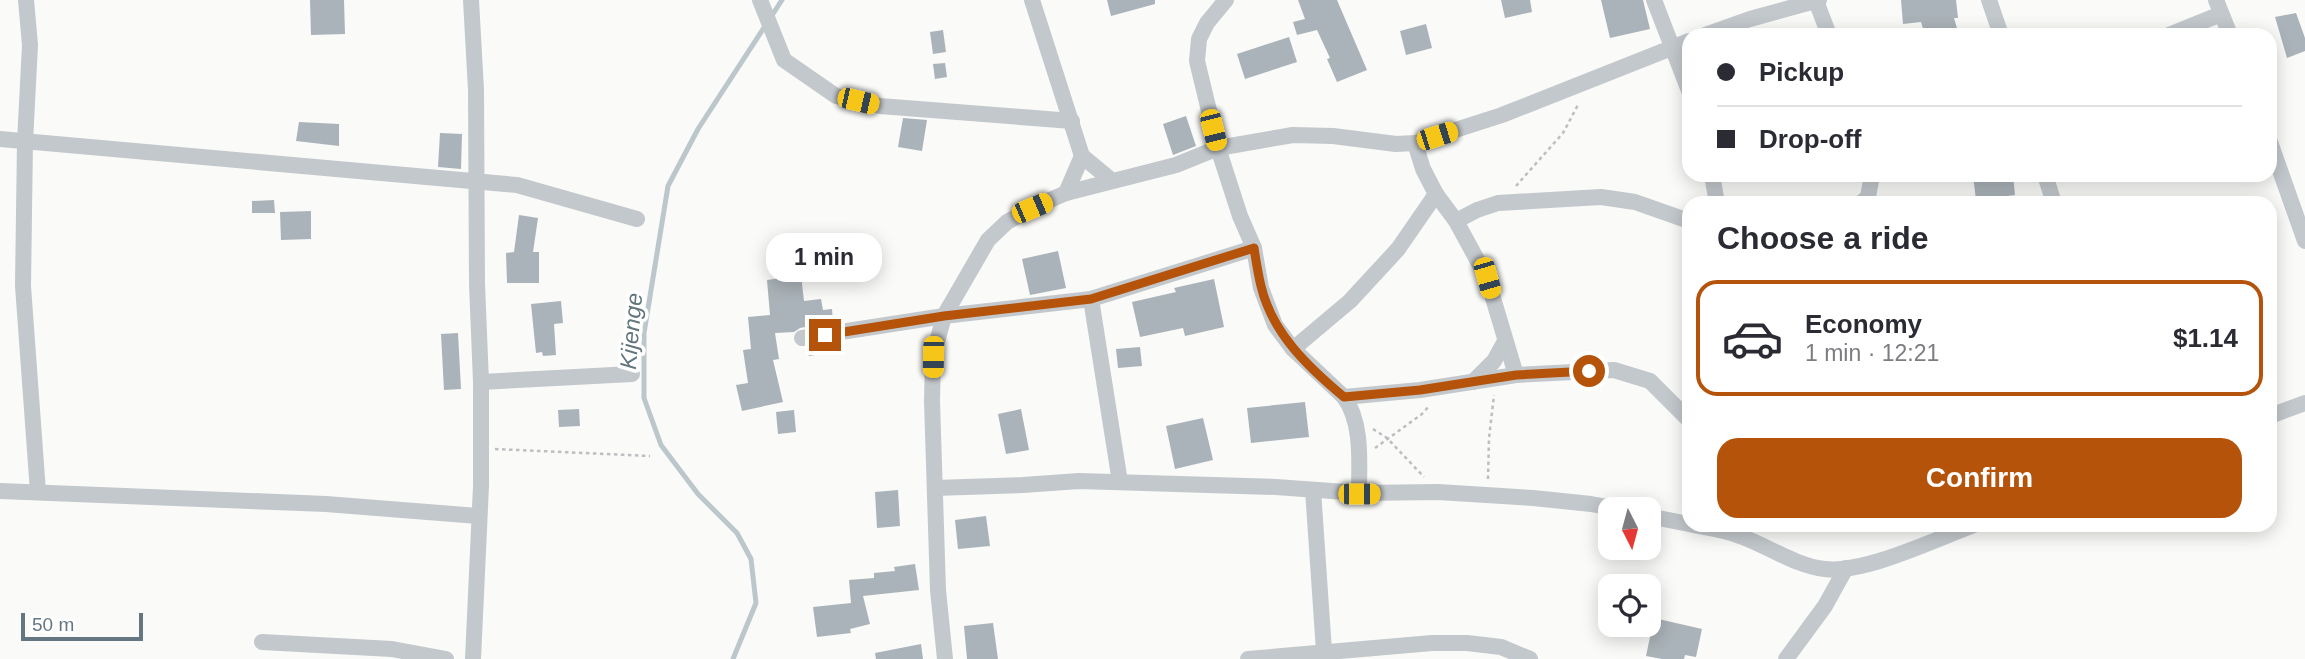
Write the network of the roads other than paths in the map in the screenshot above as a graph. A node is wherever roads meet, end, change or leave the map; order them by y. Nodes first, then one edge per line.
1 (26, 0) edge
2 (471, 0) edge
3 (760, 0) edge
4 (1032, 0) edge
5 (1226, 0) edge
6 (1654, 0) edge
7 (1817, 0) edge
8 (1989, 0) edge
9 (2219, 7) edge
10 (1724, 28) edge
11 (1827, 28) edge
12 (1999, 28) edge
13 (2182, 28) edge
14 (2227, 28) edge
15 (1682, 43) edge
16 (1672, 47) junction
17 (1682, 73) edge
18 (1072, 121) junction
19 (0, 139) edge
20 (25, 142) junction
21 (1415, 143) junction
22 (1218, 148) junction
23 (1082, 156) junction
24 (2277, 161) edge
25 (1111, 180) junction
26 (478, 183) junction
27 (2305, 188) edge
28 (1066, 194) junction
29 (1436, 194) junction
30 (2290, 195) junction
31 (637, 219) dead end
32 (1682, 219) edge
33 (1456, 221) junction
34 (2305, 241) edge
35 (1254, 248) junction
36 (1091, 299) junction
37 (944, 316) junction
38 (802, 338) dead end
39 (1505, 341) junction
40 (1293, 349) junction
41 (632, 374) dead end
42 (1516, 375) junction
43 (481, 382) junction
44 (1473, 382) junction
45 (1344, 397) junction
46 (2305, 402) edge
47 (1682, 413) edge
48 (2277, 413) edge
49 (1120, 482) junction
50 (934, 488) junction
51 (1312, 490) junction
52 (0, 491) edge
53 (38, 492) junction
54 (1359, 494) junction
55 (1598, 505) edge
56 (478, 516) junction
57 (1661, 519) edge
58 (1682, 523) edge
59 (1742, 532) edge
60 (1955, 532) edge
61 (1846, 568) junction
62 (262, 642) dead end
63 (1324, 651) junction
64 (446, 659) edge
65 (473, 659) edge
66 (945, 659) edge
67 (1248, 659) edge
68 (1530, 659) edge
69 (1786, 659) edge

1 - 20 street
2 - 26 street
3 - 18 street
4 - 18 street
5 - 22 street
6 - 16 street
7 - 10 street
7 - 11 street
8 - 12 street
9 - 13 street
9 - 14 street
15 - 16 street
16 - 17 street
16 - 21 street
18 - 23 street
19 - 20 street
20 - 26 street
20 - 53 street
21 - 22 street
21 - 29 street
22 - 25 street
22 - 35 street
23 - 25 street
23 - 28 street
24 - 30 street
25 - 28 street
26 - 31 street
26 - 43 street
27 - 30 street
28 - 37 street
29 - 33 street
29 - 40 street
30 - 34 street
32 - 33 street
33 - 39 street
35 - 36 street
35 - 40 street
36 - 37 street
36 - 49 street
37 - 38 street
37 - 50 street
39 - 42 street
39 - 44 street
40 - 45 street
41 - 43 street
42 - 44 street
42 - 47 street
43 - 56 street
44 - 45 street
45 - 54 street
46 - 48 street
49 - 50 street
49 - 51 street
50 - 66 street
51 - 54 street
51 - 63 street
52 - 53 street
53 - 56 street
54 - 55 street
56 - 65 street
57 - 58 street
59 - 61 street
60 - 61 street
61 - 69 street
62 - 64 street
63 - 67 street
63 - 68 street

